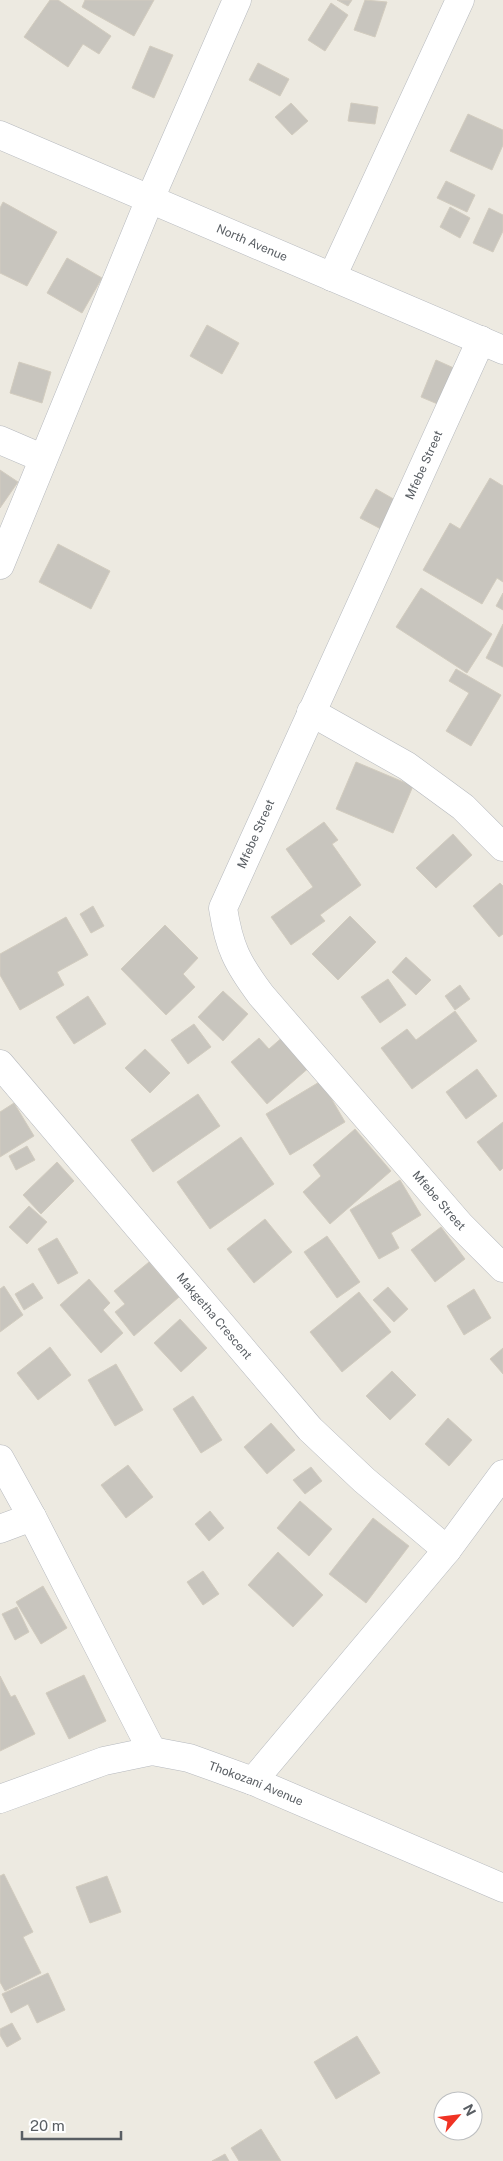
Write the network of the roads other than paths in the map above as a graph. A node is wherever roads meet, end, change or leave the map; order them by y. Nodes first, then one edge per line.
1 (237, 0) edge
2 (460, 0) edge
3 (0, 135) edge
4 (150, 199) junction
5 (332, 277) junction
6 (492, 345) edge
7 (0, 440) edge
8 (42, 458) junction
9 (0, 565) edge
10 (311, 712) junction
11 (503, 847) edge
12 (0, 1064) edge
13 (503, 1268) edge
14 (0, 1459) edge
15 (503, 1474) edge
16 (32, 1517) junction
17 (0, 1529) edge
18 (447, 1550) junction
19 (152, 1751) junction
20 (253, 1781) junction
21 (0, 1799) edge
22 (503, 1888) edge

1 - 4 street
2 - 5 street
3 - 4 street, North Avenue
4 - 5 street, North Avenue
4 - 8 street
5 - 6 street, North Avenue
6 - 10 street, Mfebe Street
7 - 8 street
8 - 9 street
10 - 11 street
10 - 13 street, Mfebe Street
12 - 18 street, Makgetha Crescent
14 - 16 street
15 - 18 street
16 - 17 street
16 - 19 street
18 - 20 street
19 - 20 street, Thokozani Avenue
19 - 21 street, Thokozani Avenue
20 - 22 street, Thokozani Avenue

